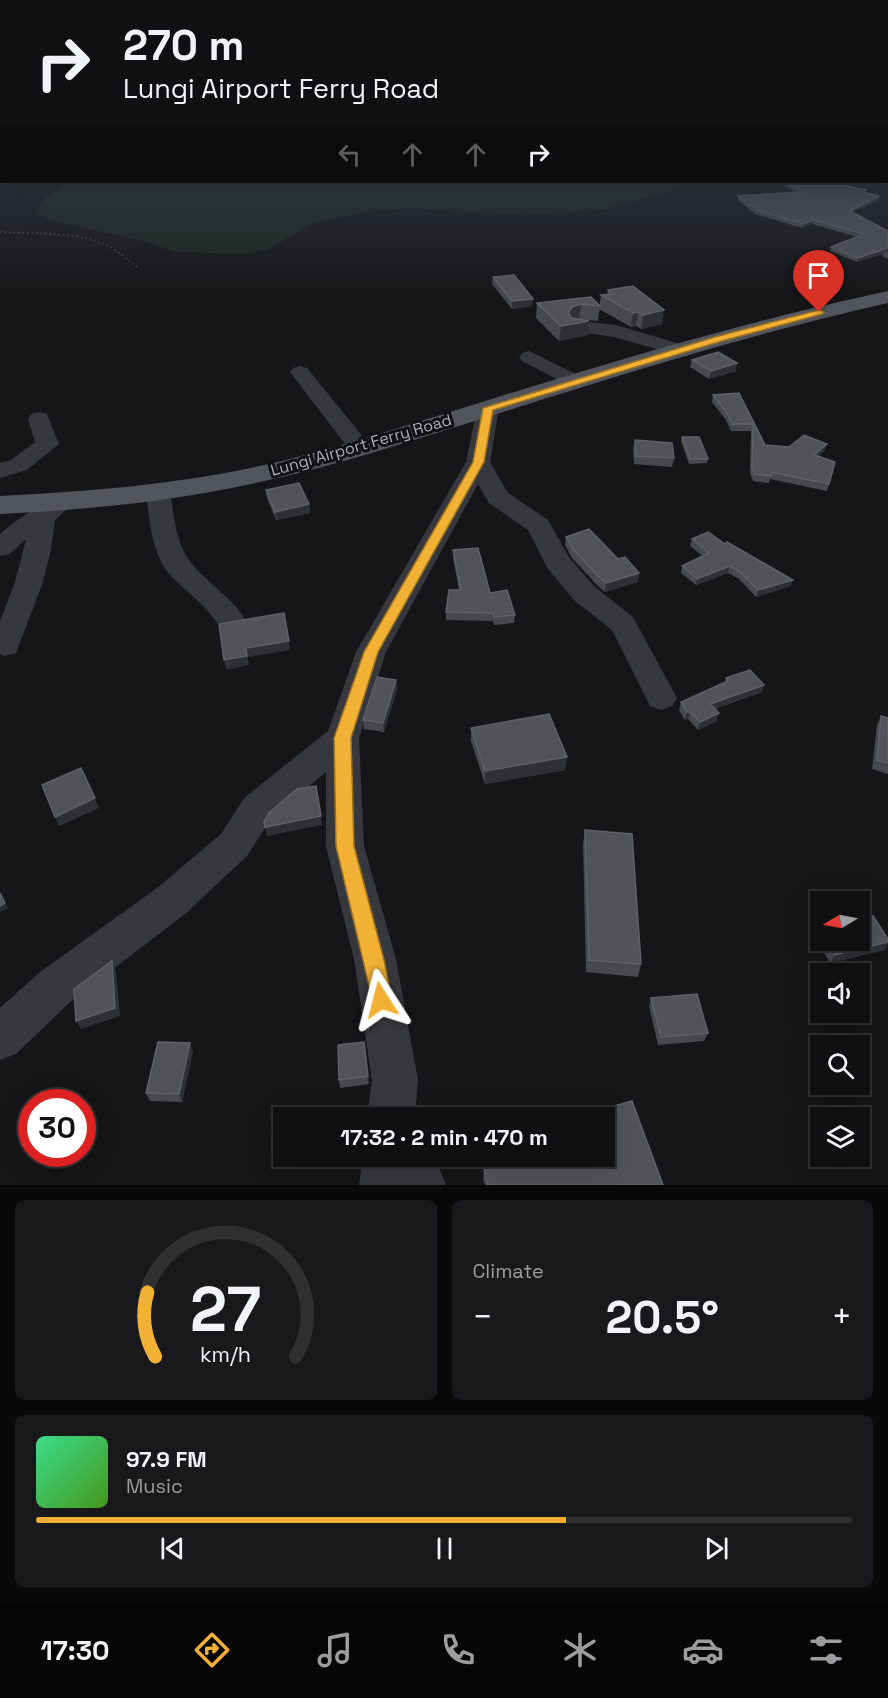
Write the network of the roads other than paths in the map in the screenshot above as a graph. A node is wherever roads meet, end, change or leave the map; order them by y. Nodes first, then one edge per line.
1 (888, 297) edge
2 (579, 327) edge
3 (680, 350) junction
4 (529, 357) dead end
5 (300, 372) dead end
6 (577, 382) junction
7 (39, 419) dead end
8 (483, 435) junction
9 (360, 448) junction
10 (0, 471) edge
11 (158, 492) junction
12 (0, 505) edge
13 (53, 510) junction
14 (1, 544) edge
15 (230, 619) dead end
16 (5, 645) dead end
17 (661, 698) dead end
18 (342, 738) junction
19 (0, 1038) edge
20 (392, 1107) edge
21 (386, 1167) edge
22 (404, 1167) edge
23 (384, 1185) edge
24 (421, 1185) edge

1 - 3 main road, Lungi Airport Ferry Road
2 - 3 street
3 - 6 main road, Lungi Airport Ferry Road
4 - 6 street
5 - 9 street
6 - 8 main road, Lungi Airport Ferry Road
7 - 10 street
8 - 9 main road, Lungi Airport Ferry Road
8 - 17 street
8 - 18 street
9 - 11 main road, Lungi Airport Ferry Road
11 - 13 main road, Lungi Airport Ferry Road
11 - 15 street
12 - 13 main road, Lungi Airport Ferry Road
13 - 14 street
13 - 16 street
18 - 19 street
18 - 20 street
21 - 23 street
22 - 24 street

